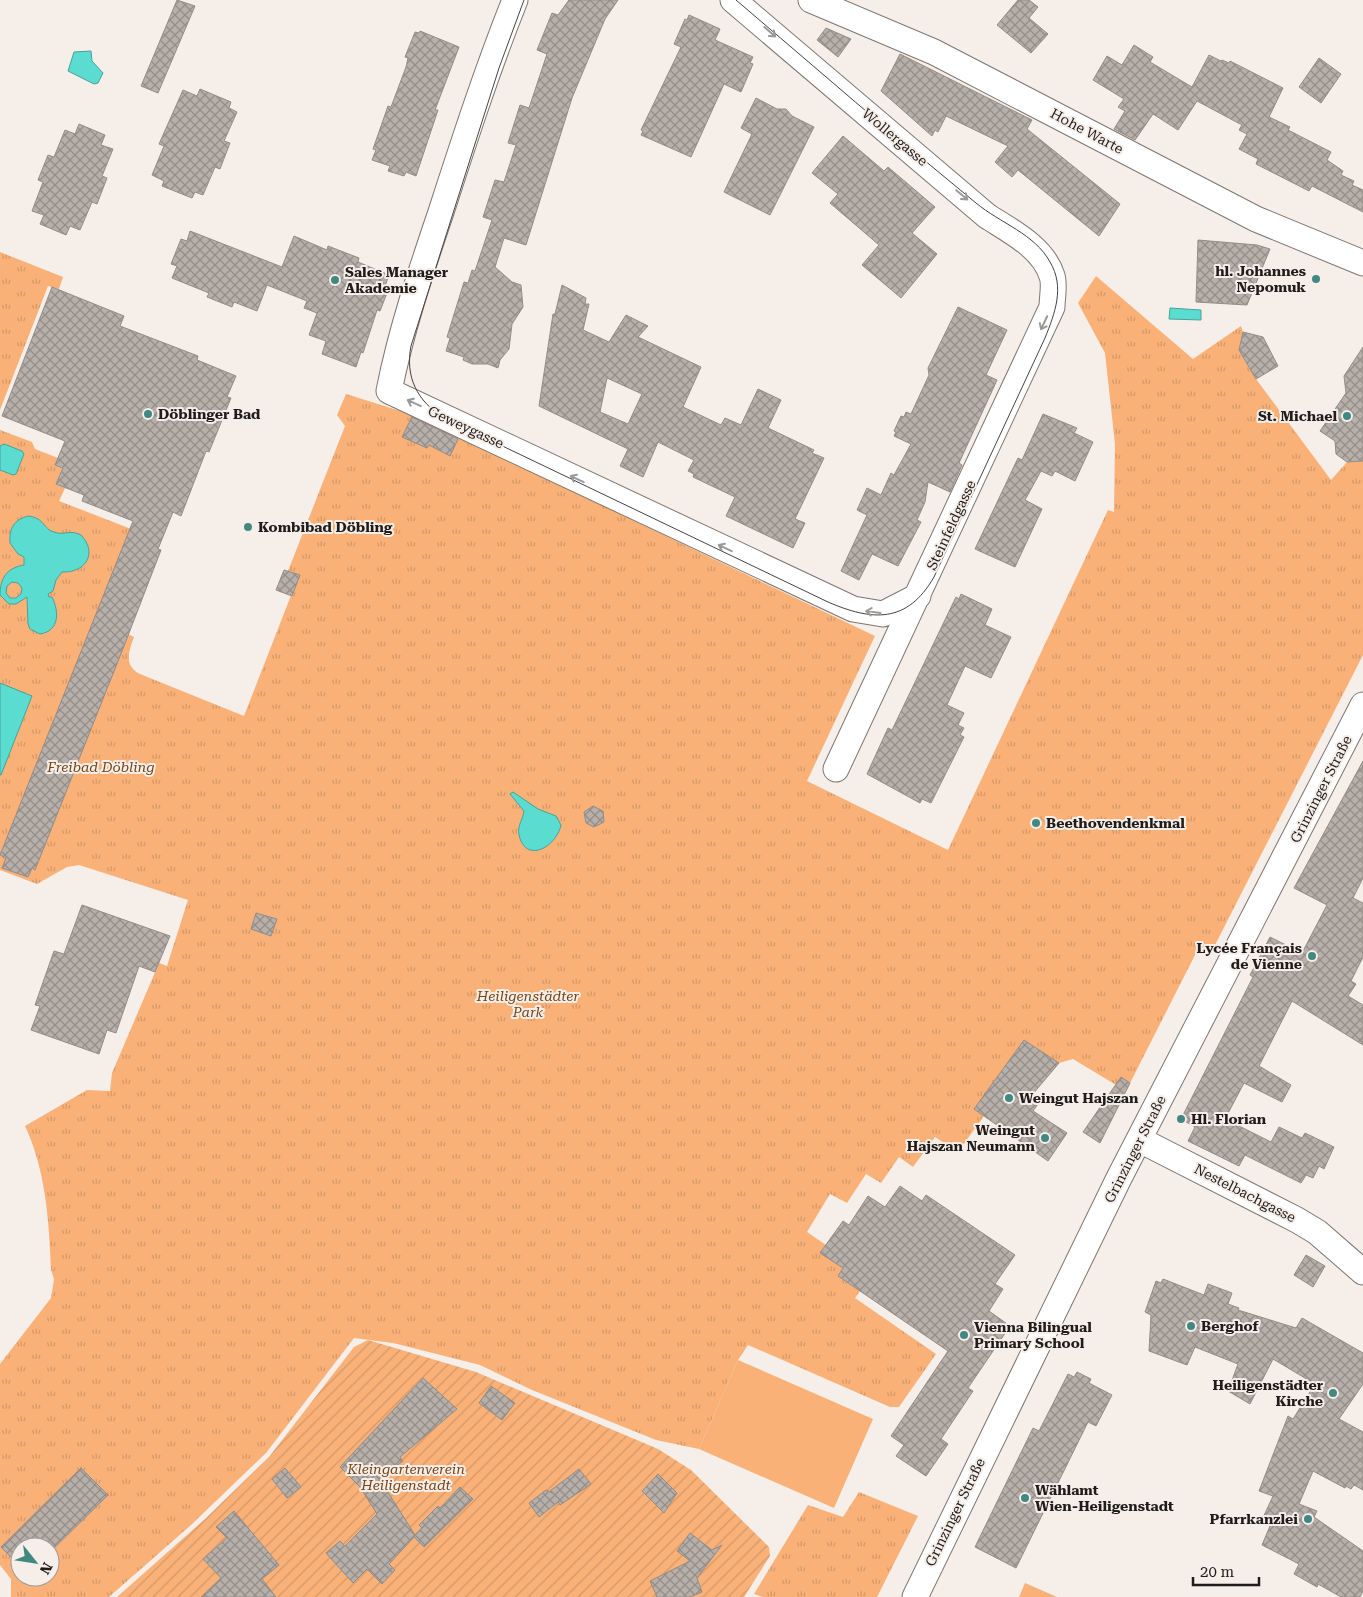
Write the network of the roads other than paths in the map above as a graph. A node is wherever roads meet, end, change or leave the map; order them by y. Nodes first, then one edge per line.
1 (515, 0) edge
2 (733, 0) edge
3 (811, 0) edge
4 (1363, 263) edge
5 (1052, 276) joint
6 (918, 596) junction
7 (1363, 705) edge
8 (836, 769) dead end
9 (1140, 1140) junction
10 (1356, 1265) edge
11 (915, 1597) edge

6 -> 1 street, Geweygasse
2 -> 5 street, Wollergasse
3 - 4 street, Hohe Warte
5 -> 6 street, Steinfeldgasse
6 - 8 street, Steinfeldgasse
7 - 9 street, Grinzinger Straße
9 - 10 street, Nestelbachgasse
9 - 11 street, Grinzinger Straße

